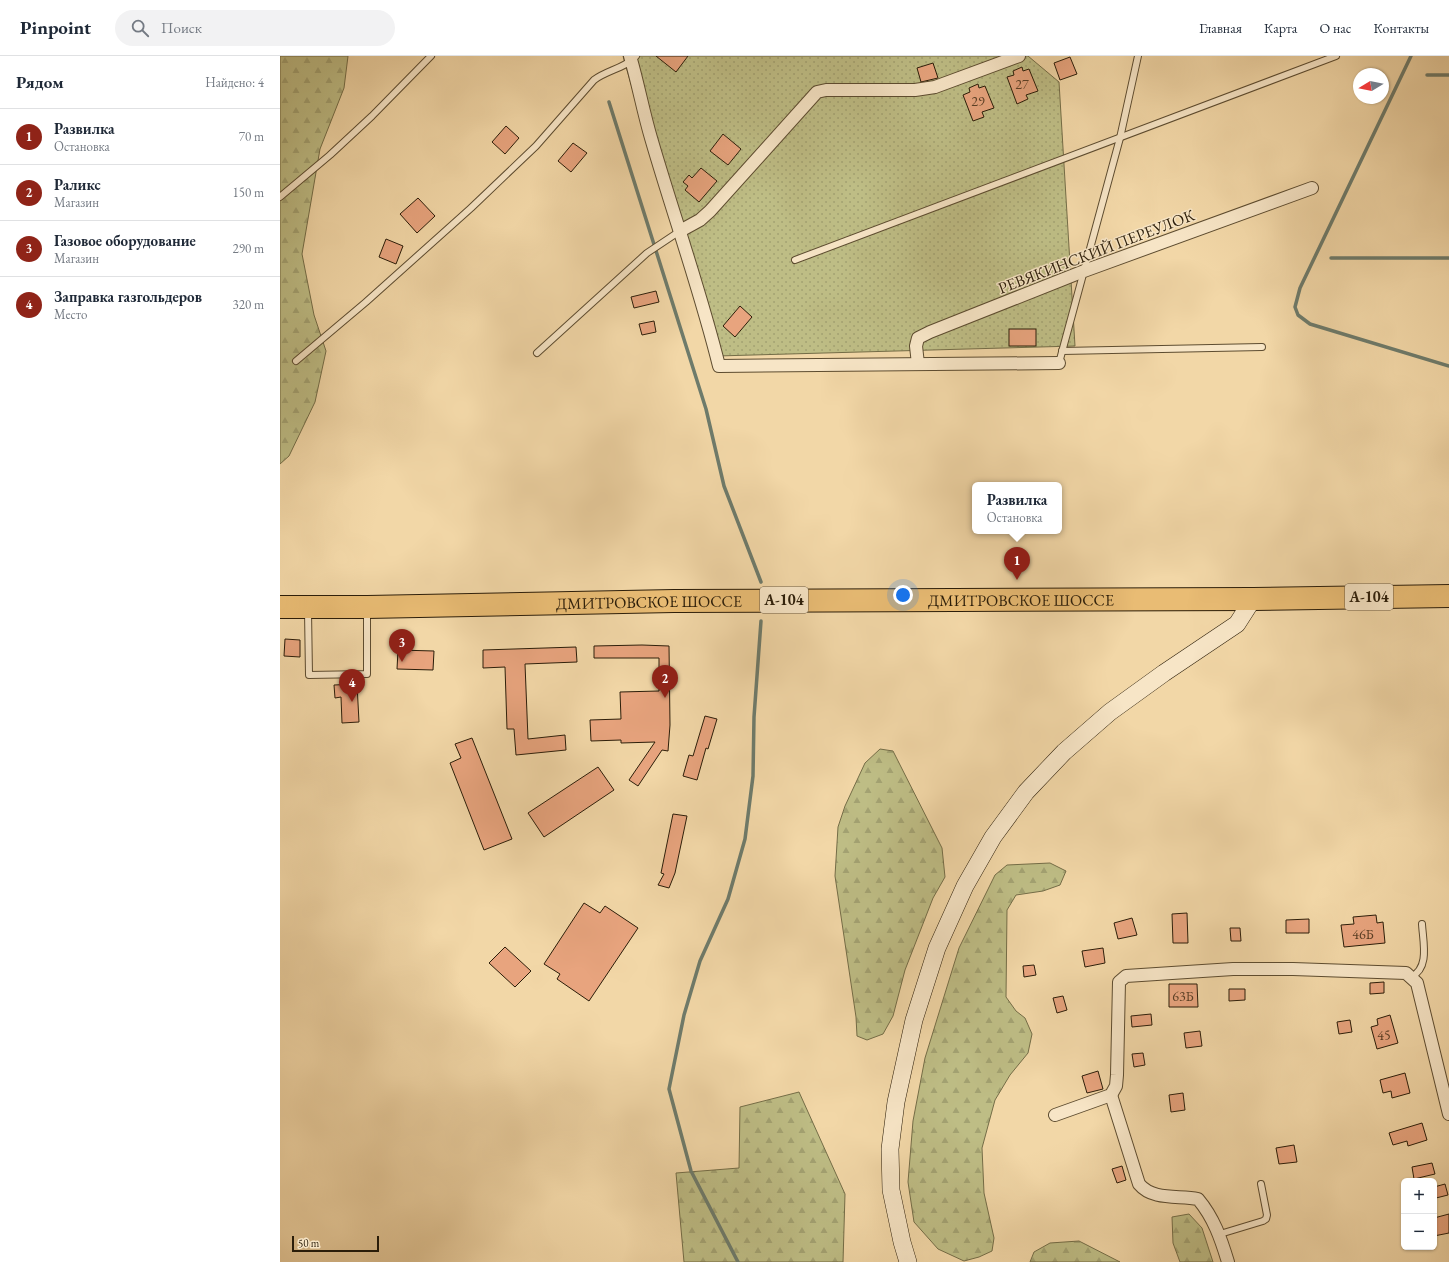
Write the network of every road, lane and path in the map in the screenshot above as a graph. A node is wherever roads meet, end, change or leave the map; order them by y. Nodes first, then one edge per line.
1 (430, 56) edge
2 (1019, 56) edge
3 (1138, 56) edge
4 (1336, 56) edge
5 (632, 58) edge
6 (1120, 138) junction
7 (1312, 188) dead end
8 (280, 197) edge
9 (680, 231) junction
10 (795, 260) dead end
11 (1084, 272) junction
12 (1262, 347) dead end
13 (1062, 351) junction
14 (537, 353) dead end
15 (296, 361) dead end
16 (1059, 363) joint
17 (918, 364) junction
18 (1449, 596) edge
19 (1253, 599) junction
20 (280, 607) edge
21 (308, 607) junction
22 (367, 607) junction
23 (1422, 924) dead end
24 (1411, 977) junction
25 (1111, 1095) junction
26 (1449, 1114) edge
27 (1055, 1115) dead end
28 (1261, 1184) dead end
29 (1220, 1234) junction
30 (908, 1262) edge
31 (1228, 1262) edge

1 - 8 lane
2 - 9 street
3 - 6 lane
4 - 6 lane
5 - 9 street
5 - 15 lane
6 - 10 lane
6 - 11 lane
7 - 11 street, РЕВЯКИНСКИЙ ПЕРЕУЛОК
9 - 14 lane
9 - 17 street
11 - 13 lane
11 - 17 street, РЕВЯКИНСКИЙ ПЕРЕУЛОК
12 - 13 lane
13 - 16 lane
16 - 17 street
18 - 19 highway, ДМИТРОВСКОЕ ШОССЕ / А-104
19 - 22 highway, ДМИТРОВСКОЕ ШОССЕ / А-104
19 - 30 street
20 - 21 highway, ДМИТРОВСКОЕ ШОССЕ / А-104
21 - 22 highway, ДМИТРОВСКОЕ ШОССЕ / А-104
21 - 22 lane
23 - 24 lane
24 - 25 street
24 - 26 street
25 - 27 street
25 - 29 street
28 - 29 lane
29 - 31 street

